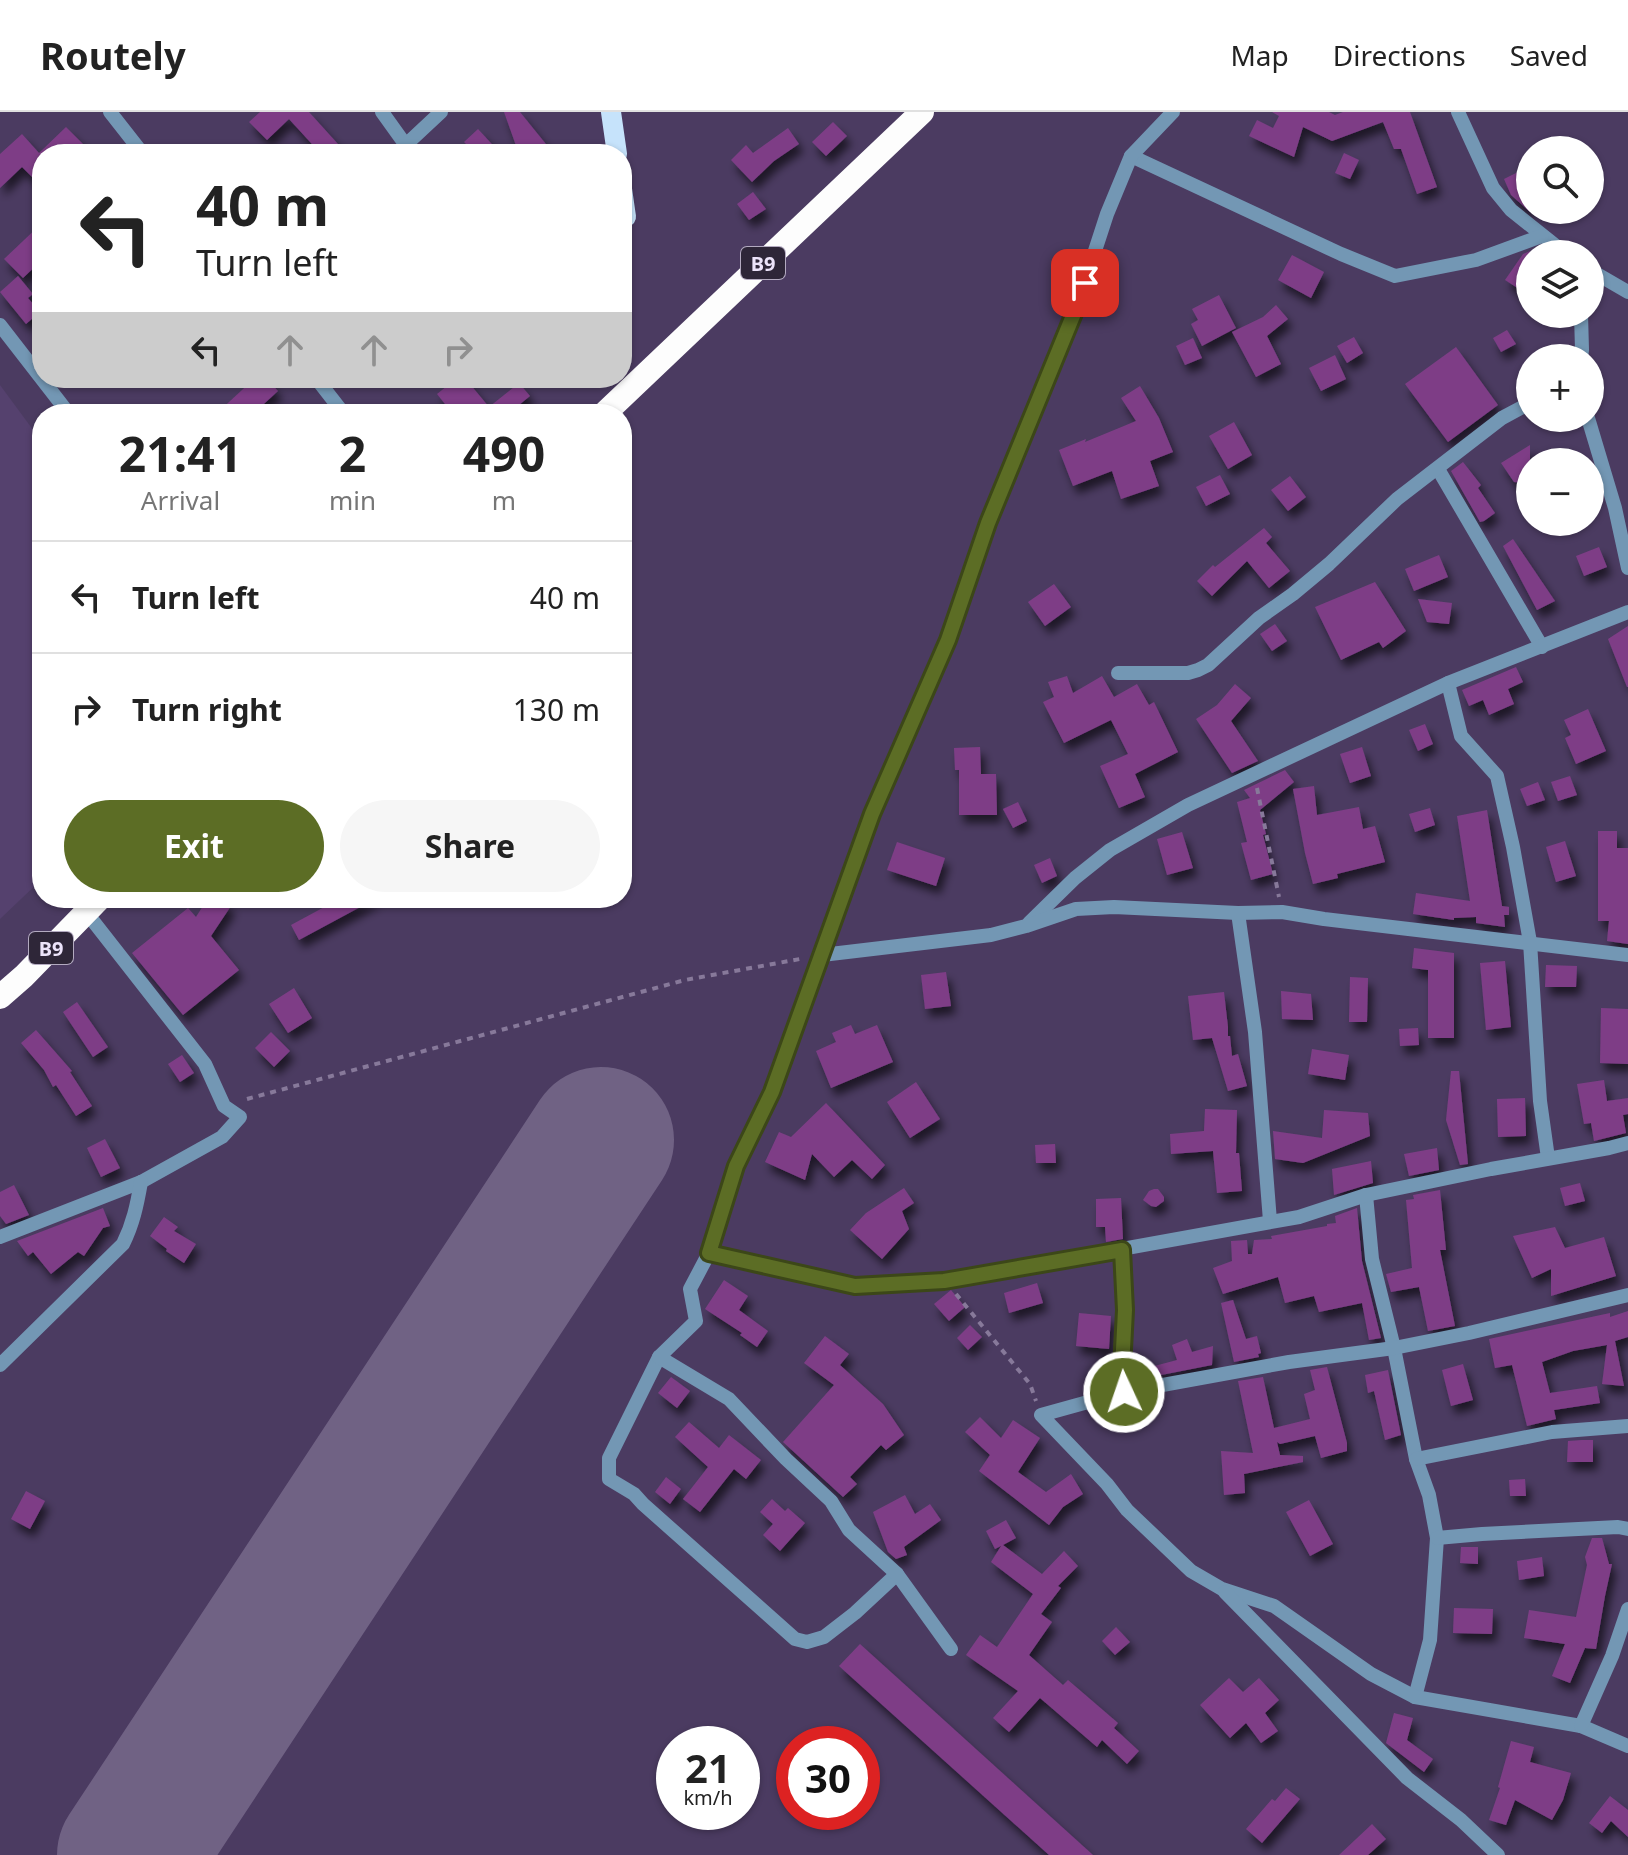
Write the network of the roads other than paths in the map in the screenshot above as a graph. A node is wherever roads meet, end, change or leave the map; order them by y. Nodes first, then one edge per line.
1 (110, 112) edge
2 (382, 112) edge
3 (441, 112) edge
4 (611, 112) edge
5 (922, 112) edge
6 (1173, 112) edge
7 (1458, 112) edge
8 (135, 144) edge
9 (398, 144) edge
10 (406, 144) edge
11 (616, 144) edge
12 (1131, 156) junction
13 (1542, 236) junction
14 (1547, 240) edge
15 (1604, 278) edge
16 (1628, 291) edge
17 (0, 325) edge
18 (32, 366) edge
19 (632, 387) edge
20 (49, 388) edge
21 (324, 388) edge
22 (631, 388) edge
23 (61, 404) edge
24 (336, 404) edge
25 (615, 404) edge
26 (1516, 410) edge
27 (1592, 432) edge
28 (1438, 469) junction
29 (1628, 568) edge
30 (1628, 612) edge
31 (1542, 647) junction
32 (1118, 673) dead end
33 (1448, 683) junction
34 (90, 908) edge
35 (95, 908) edge
36 (1238, 913) junction
37 (1026, 926) junction
38 (1530, 942) junction
39 (822, 955) junction
40 (1628, 955) edge
41 (0, 997) edge
42 (1628, 1143) edge
43 (1548, 1158) junction
44 (141, 1182) junction
45 (1366, 1195) junction
46 (1270, 1221) junction
47 (0, 1237) edge
48 (1122, 1250) junction
49 (709, 1253) junction
50 (1628, 1295) edge
51 (1394, 1348) junction
52 (659, 1357) junction
53 (0, 1365) edge
54 (1124, 1392) junction
55 (1628, 1426) edge
56 (1416, 1459) junction
57 (1628, 1529) edge
58 (1437, 1538) junction
59 (897, 1574) junction
60 (1222, 1589) junction
61 (1628, 1609) edge
62 (951, 1649) dead end
63 (1415, 1697) junction
64 (1581, 1726) junction
65 (1628, 1746) edge
66 (1498, 1855) edge

1 - 8 street
2 - 9 street
3 - 10 street
4 - 11 main road
5 - 19 highway, B9
6 - 12 street
7 - 13 street
12 - 13 street
12 - 39 street
13 - 14 street
15 - 16 street
17 - 18 street
20 - 23 street
21 - 24 street
22 - 25 highway, B9
26 - 28 street
27 - 29 street
28 - 31 street
28 - 32 street
30 - 31 street
31 - 33 street
33 - 37 street
33 - 38 street
34 - 41 highway, B9
35 - 44 street
36 - 37 street
36 - 38 street
36 - 46 street
37 - 39 street
38 - 40 street
38 - 43 street
39 - 49 street
42 - 43 street
43 - 45 street
44 - 47 street
44 - 53 street
45 - 46 street
45 - 51 street
46 - 48 street
48 - 49 street
48 - 54 street
49 - 52 street
50 - 51 street
51 - 54 street
51 - 56 street
52 - 59 street
52 - 59 street
54 - 60 street
55 - 56 street
56 - 58 street
57 - 58 street
58 - 63 street
59 - 62 street
60 - 63 street
60 - 66 street
61 - 64 street
63 - 64 street
64 - 65 street

